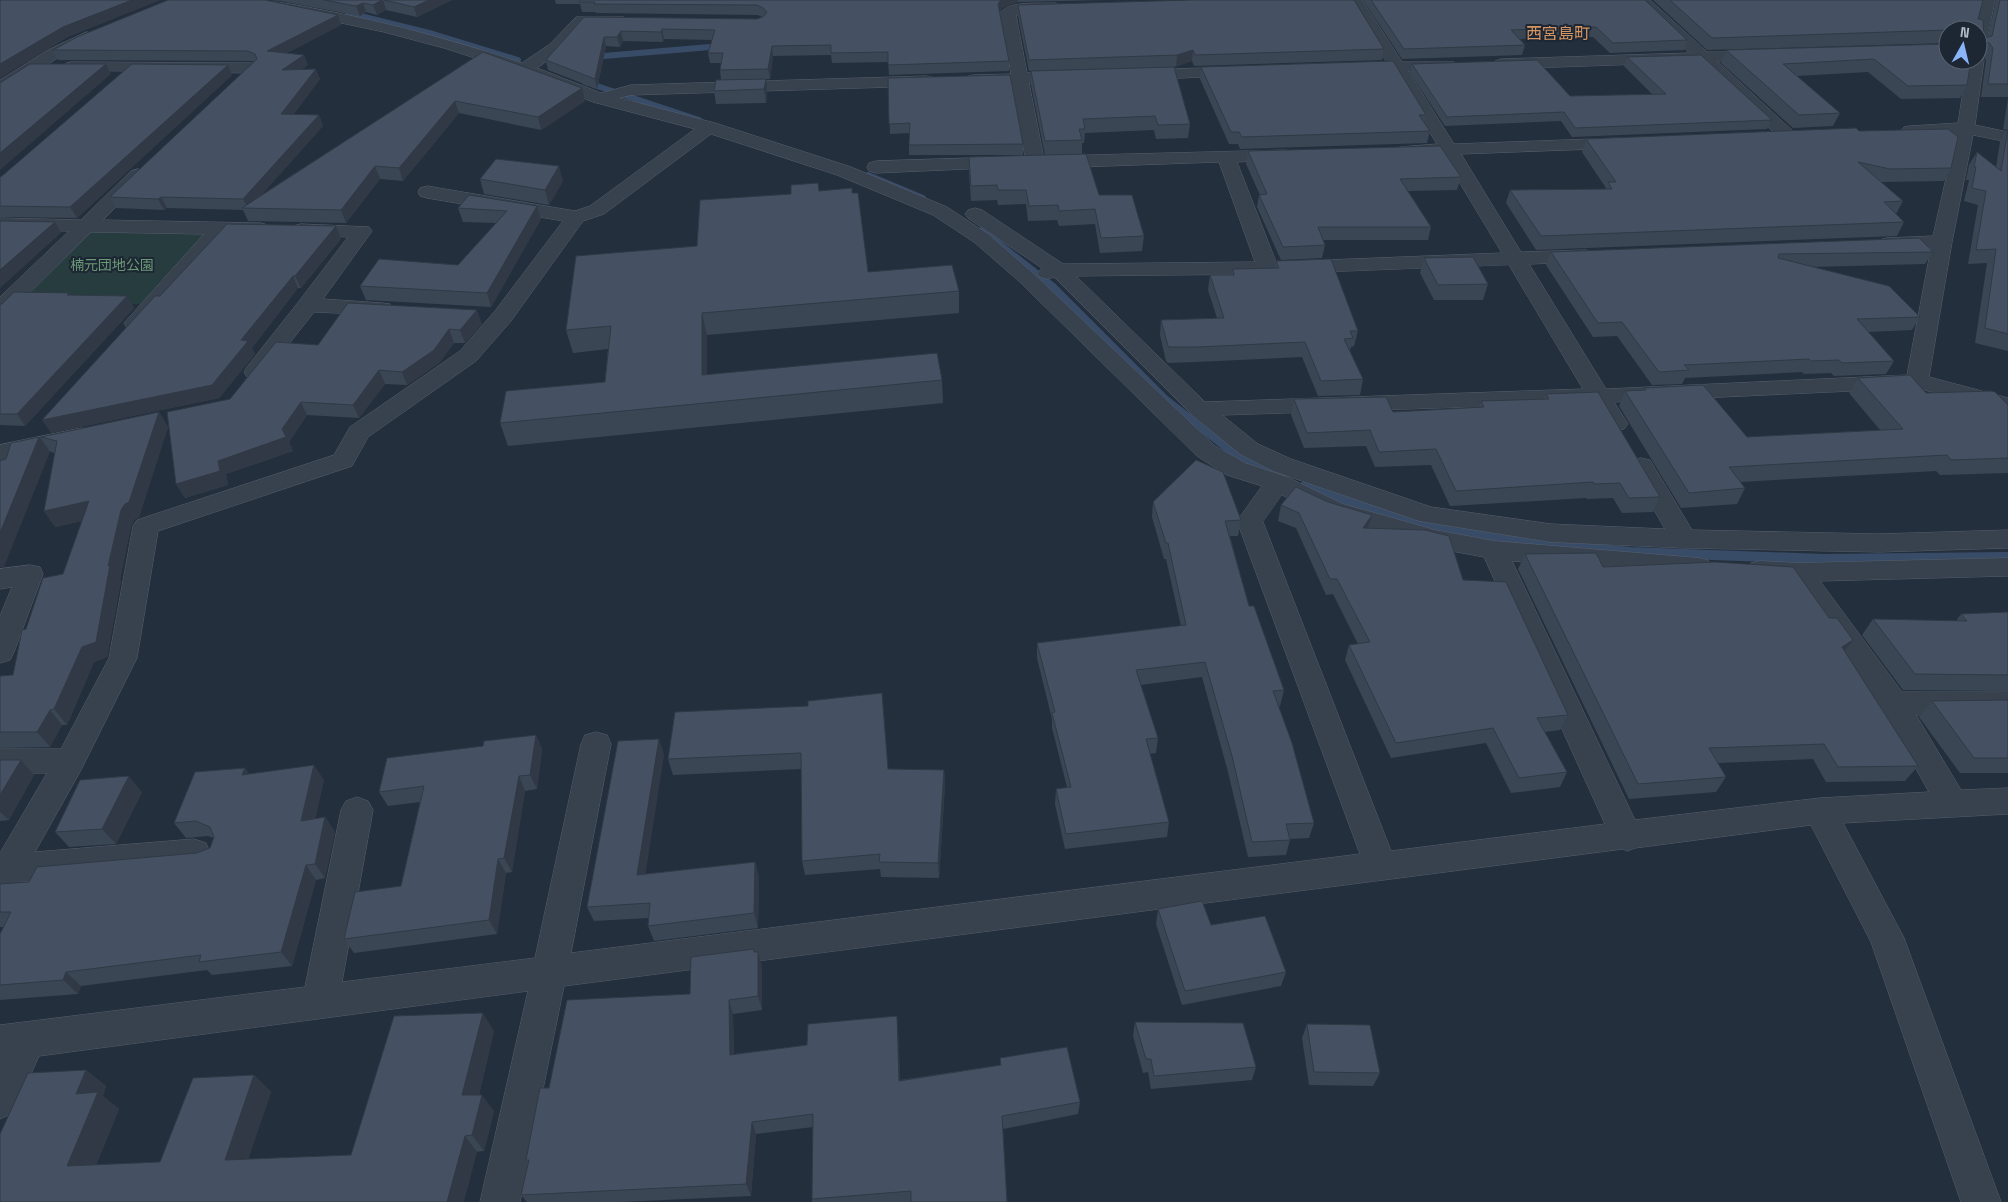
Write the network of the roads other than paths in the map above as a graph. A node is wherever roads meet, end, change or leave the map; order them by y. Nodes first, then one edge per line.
1 (251, 0) edge
2 (1355, 0) edge
3 (1641, 0) edge
4 (1988, 0) edge
5 (1023, 5) edge
6 (1068, 8) edge
7 (630, 20) edge
8 (1983, 20) edge
9 (101, 31) edge
10 (1773, 55) edge
11 (1705, 57) junction
12 (1486, 64) edge
13 (1466, 65) edge
14 (31, 67) junction
15 (132, 67) junction
16 (1397, 67) junction
17 (1348, 68) edge
18 (524, 69) junction
19 (1975, 70) edge
20 (1258, 71) edge
21 (1120, 75) edge
22 (1080, 76) edge
23 (1021, 78) junction
24 (962, 80) edge
25 (943, 81) edge
26 (238, 82) edge
27 (110, 86) edge
28 (0, 88) edge
29 (631, 90) junction
30 (599, 98) junction
31 (709, 127) junction
32 (1966, 128) junction
33 (1898, 132) edge
34 (1789, 136) junction
35 (1809, 136) edge
36 (2008, 137) edge
37 (1760, 138) edge
38 (1634, 142) edge
39 (1449, 150) junction
40 (1391, 152) edge
41 (1304, 154) edge
42 (1226, 157) junction
43 (1035, 162) junction
44 (150, 164) edge
45 (876, 168) junction
46 (427, 192) dead end
47 (576, 218) junction
48 (0, 224) edge
49 (84, 225) junction
50 (219, 229) junction
51 (1942, 242) junction
52 (1863, 245) edge
53 (1605, 255) edge
54 (1516, 258) junction
55 (1268, 268) junction
56 (1058, 270) junction
57 (1028, 280) junction
58 (308, 306) junction
59 (0, 309) edge
60 (406, 310) edge
61 (474, 314) edge
62 (503, 316) junction
63 (120, 340) edge
64 (1917, 381) junction
65 (240, 390) edge
66 (1600, 396) junction
67 (2008, 405) edge
68 (1199, 409) junction
69 (42, 426) edge
70 (101, 432) edge
71 (22, 448) junction
72 (0, 453) edge
73 (1278, 483) junction
74 (1684, 539) junction
75 (2008, 539) edge
76 (1494, 550) junction
77 (2008, 567) edge
78 (1799, 572) junction
79 (0, 579) edge
80 (0, 652) edge
81 (2008, 703) edge
82 (1894, 704) junction
83 (596, 744) dead end
84 (0, 761) edge
85 (70, 761) junction
86 (2008, 801) edge
87 (1952, 804) junction
88 (357, 810) dead end
89 (1820, 811) junction
90 (1626, 836) junction
91 (208, 852) edge
92 (1381, 866) junction
93 (4, 876) edge
94 (550, 972) junction
95 (320, 1002) junction
96 (13, 1042) edge
97 (0, 1100) edge
98 (500, 1202) edge
99 (1981, 1202) edge

1 - 18 street
2 - 16 street
3 - 11 street
4 - 8 street
5 - 6 street
5 - 23 street
7 - 18 street
9 - 14 street
10 - 11 street
11 - 12 street
11 - 34 street
13 - 16 street
14 - 15 street
14 - 28 street
15 - 26 street
15 - 27 street
16 - 17 street
16 - 39 street
18 - 30 street
19 - 32 street
20 - 21 street
22 - 23 street
23 - 24 street
23 - 43 street
25 - 29 street
29 - 30 street
29 - 45 street
30 - 31 street
31 - 47 street
31 - 57 street
32 - 33 street
32 - 36 street
32 - 51 street
34 - 35 street
34 - 37 street
38 - 39 street
39 - 40 street
39 - 54 street
41 - 42 street
42 - 43 street
42 - 55 street
43 - 45 street
44 - 49 street
45 - 56 street
46 - 47 street
47 - 62 street
48 - 49 street
49 - 50 street
49 - 59 street
50 - 58 street
50 - 63 street
51 - 52 street
51 - 64 street
53 - 54 street
54 - 55 street
54 - 66 street
55 - 56 street
56 - 57 street
56 - 68 street
57 - 73 street
58 - 60 street
58 - 65 street
61 - 62 street
62 - 85 street
64 - 66 street
64 - 67 street
66 - 68 street
66 - 74 street
68 - 74 street
69 - 71 street
70 - 71 street
71 - 72 street
73 - 76 street
73 - 92 street
74 - 75 street
76 - 78 street
76 - 90 street
77 - 78 street
78 - 82 street
79 - 80 street
81 - 82 street
82 - 87 street
83 - 94 street
84 - 85 street
85 - 93 street
86 - 87 street
87 - 89 street
88 - 95 street
89 - 90 street
89 - 99 street
90 - 92 street
91 - 93 street
92 - 94 street
94 - 95 street
94 - 98 street
95 - 96 street
96 - 97 street

